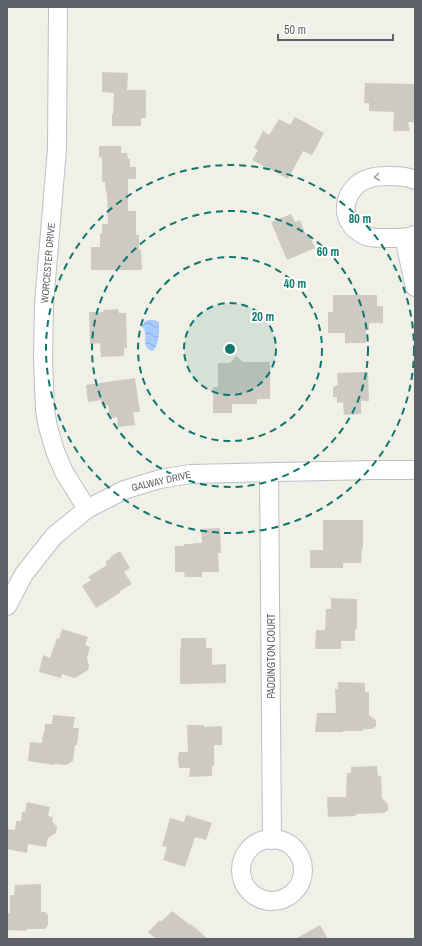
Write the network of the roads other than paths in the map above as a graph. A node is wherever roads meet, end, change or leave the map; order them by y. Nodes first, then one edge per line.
1 (58, 7) edge
2 (415, 180) edge
3 (409, 236) edge
4 (415, 287) edge
5 (415, 470) edge
6 (269, 472) junction
7 (87, 509) junction
8 (7, 606) edge
9 (272, 840) dead end

1 - 7 street, WORCESTER DRIVE
2 -> 3 street
3 - 4 street
5 - 6 street, GALWAY DRIVE
6 - 7 street, GALWAY DRIVE
6 - 9 street, PADDINGTON COURT
7 - 8 street, GALWAY DRIVE

